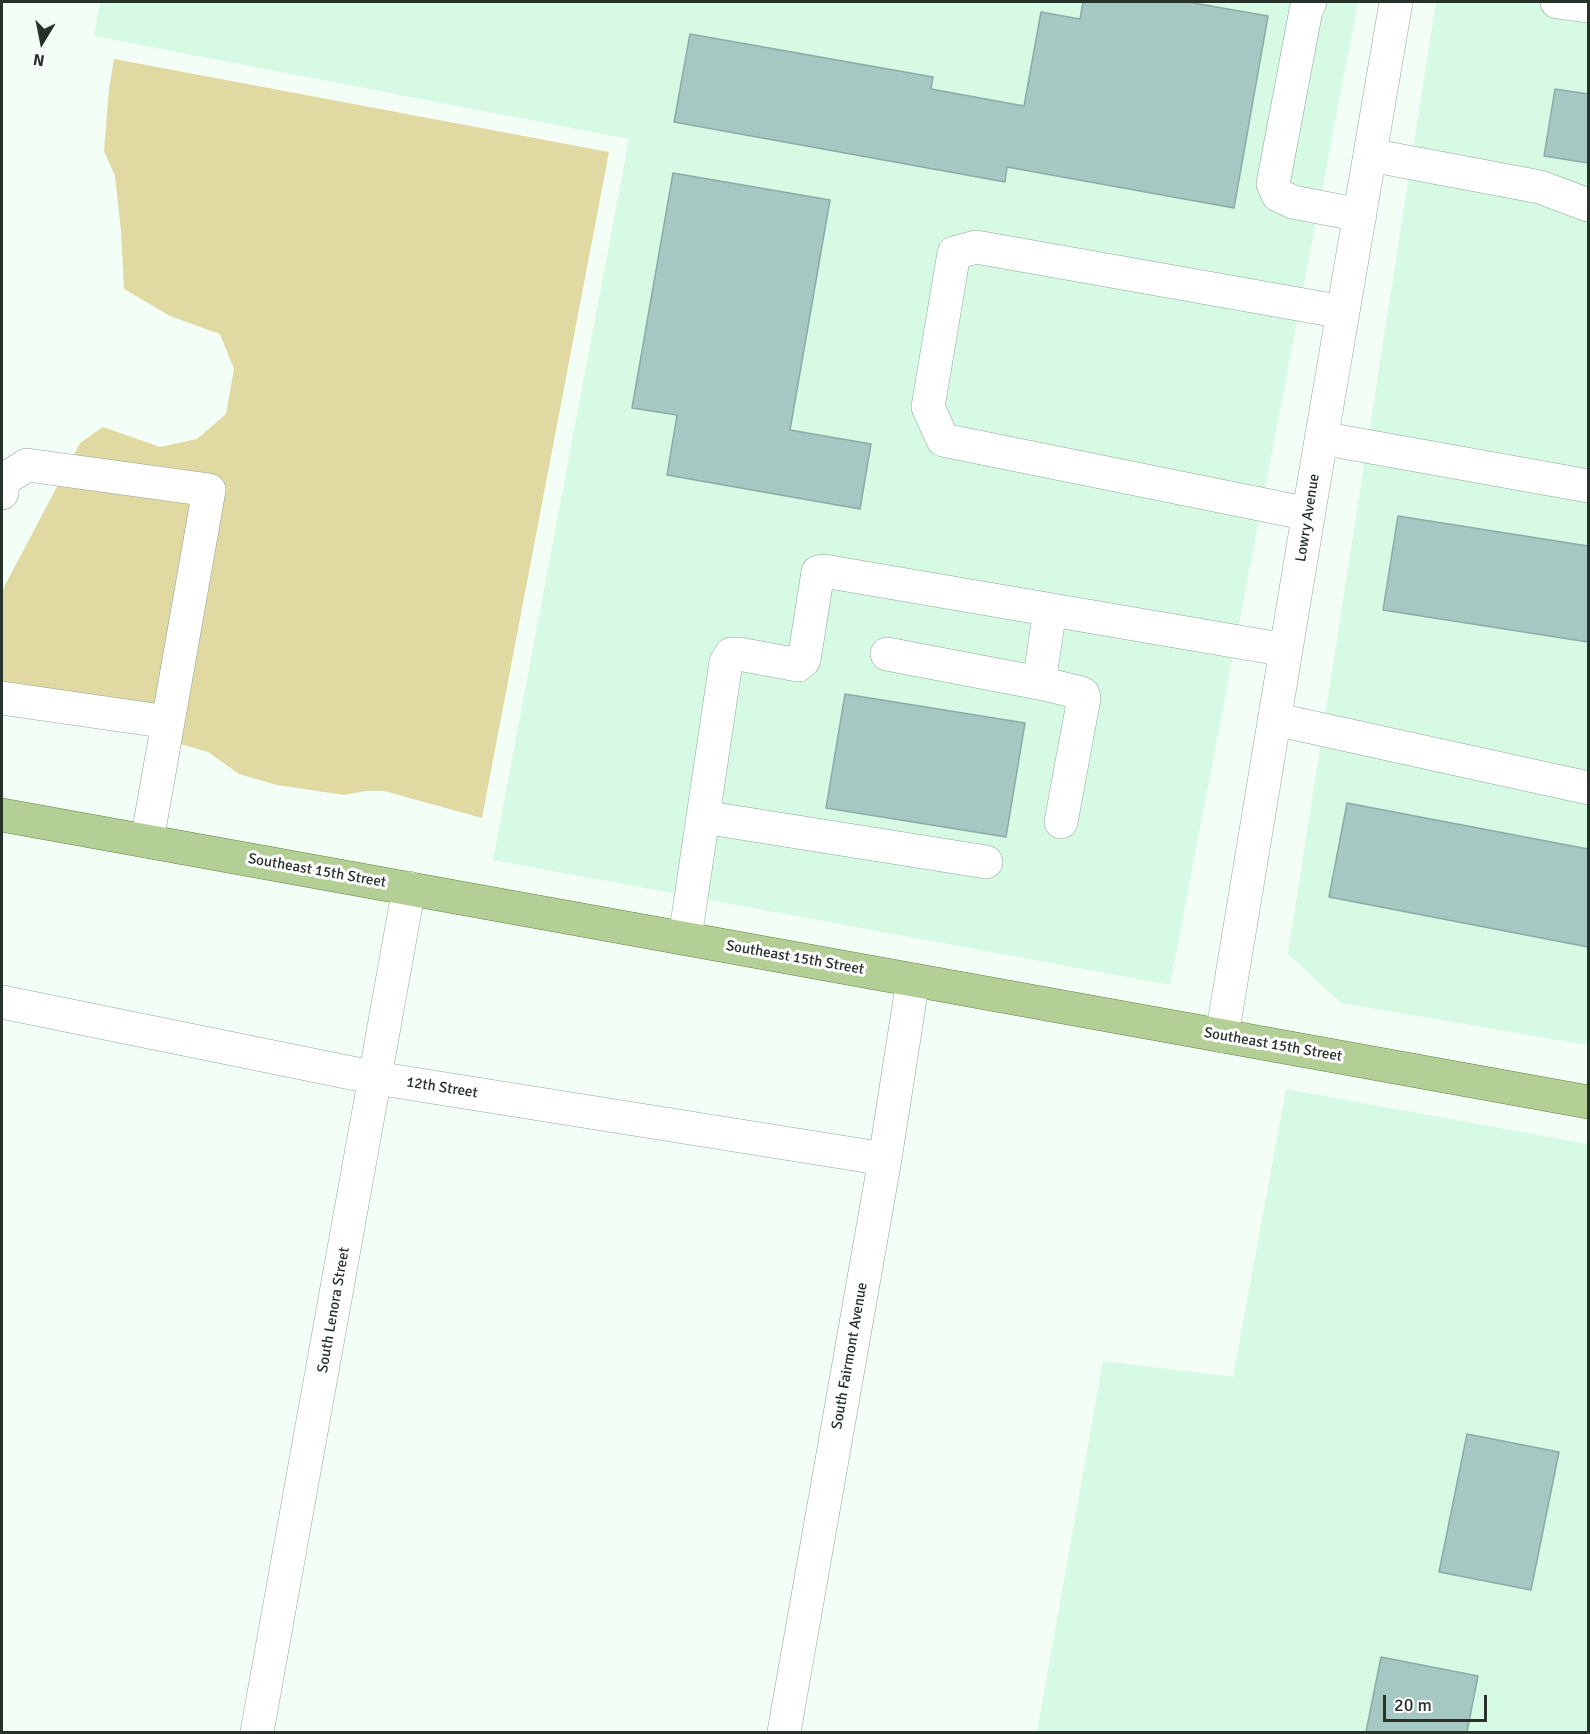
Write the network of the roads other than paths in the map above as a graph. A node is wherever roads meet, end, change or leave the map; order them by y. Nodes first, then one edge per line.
1 (1310, 2) edge
2 (1557, 2) edge
3 (1390, 3) edge
4 (1588, 6) edge
5 (1370, 155) junction
6 (1588, 205) edge
7 (1360, 215) junction
8 (1343, 312) junction
9 (1322, 438) junction
10 (1588, 486) edge
11 (2, 493) edge
12 (1308, 514) junction
13 (1050, 610) junction
14 (1286, 650) junction
15 (887, 654) dead end
16 (1039, 684) junction
17 (2, 698) edge
18 (1274, 718) junction
19 (168, 722) junction
20 (1588, 788) edge
21 (2, 815) edge
22 (703, 817) junction
23 (1061, 822) dead end
24 (147, 841) junction
25 (986, 862) dead end
26 (409, 888) junction
27 (685, 938) junction
28 (913, 980) junction
29 (2, 1002) edge
30 (1222, 1035) junction
31 (376, 1077) junction
32 (1588, 1102) edge
33 (885, 1159) junction
34 (257, 1732) edge
35 (784, 1732) edge

1 - 7 street
2 - 4 street
3 - 5 street, Lowry Avenue
5 - 6 street
5 - 7 street, Lowry Avenue
7 - 8 street, Lowry Avenue
8 - 9 street, Lowry Avenue
8 - 12 street
9 - 10 street
9 - 12 street, Lowry Avenue
11 - 19 street
12 - 14 street, Lowry Avenue
13 - 14 street
13 - 16 street
13 - 22 street
14 - 18 street, Lowry Avenue
15 - 16 street
16 - 23 street
17 - 19 street
18 - 20 street
18 - 30 street, Lowry Avenue
19 - 24 street
21 - 24 main road, Southeast 15th Street
22 - 25 street
22 - 27 street
24 - 26 main road, Southeast 15th Street
26 - 27 main road, Southeast 15th Street
26 - 31 street, South Lenora Street
27 - 28 main road, Southeast 15th Street
28 - 30 main road, Southeast 15th Street
28 - 33 street, South Fairmont Avenue
29 - 31 street, 12th Street
30 - 32 main road, Southeast 15th Street
31 - 33 street, 12th Street
31 - 34 street, South Lenora Street
33 - 35 street, South Fairmont Avenue

